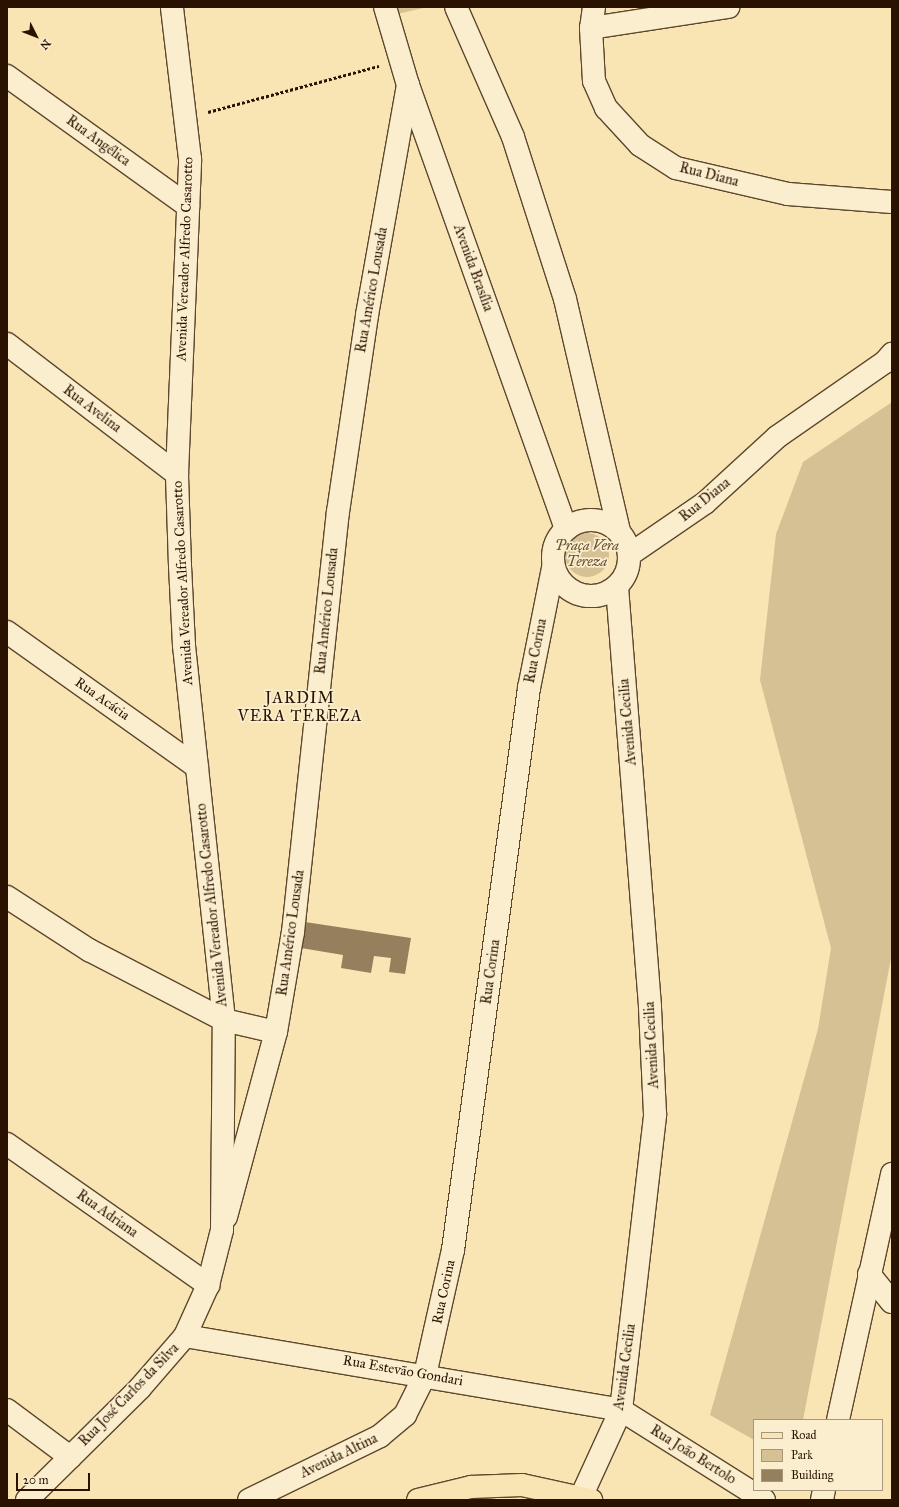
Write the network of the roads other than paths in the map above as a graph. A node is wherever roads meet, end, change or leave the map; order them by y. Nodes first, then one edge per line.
1 (172, 7) edge
2 (385, 7) edge
3 (456, 7) edge
4 (728, 7) edge
5 (592, 18) edge
6 (7, 76) edge
7 (408, 85) junction
8 (892, 202) edge
9 (188, 206) junction
10 (7, 344) edge
11 (892, 354) edge
12 (177, 474) junction
13 (566, 529) junction
14 (619, 531) junction
15 (629, 555) junction
16 (553, 568) junction
17 (617, 586) junction
18 (7, 632) edge
19 (197, 766) junction
20 (7, 897) edge
21 (224, 1020) junction
22 (276, 1032) junction
23 (7, 1144) edge
24 (892, 1174) edge
25 (222, 1230) junction
26 (869, 1274) junction
27 (208, 1285) junction
28 (892, 1302) edge
29 (185, 1336) junction
30 (426, 1374) junction
31 (7, 1410) edge
32 (621, 1410) junction
33 (838, 1419) edge
34 (70, 1457) junction
35 (586, 1498) edge
36 (27, 1500) edge
37 (249, 1500) edge
38 (418, 1500) edge
39 (764, 1500) edge

1 - 9 street, Avenida Vereador Alfredo Casarotto
2 - 7 street, Avenida Brasília
3 - 14 street
4 - 5 street
5 - 8 street, Rua Diana
6 - 9 street, Rua Angélica
7 - 13 street, Avenida Brasília
7 - 22 street, Rua Américo Lousada
9 - 12 street, Avenida Vereador Alfredo Casarotto
10 - 12 street, Rua Avelina
11 - 15 street, Rua Diana
12 - 19 street, Avenida Vereador Alfredo Casarotto
13 - 14 street
13 - 16 street
14 - 15 street
15 - 17 street
16 - 17 street
16 - 30 street, Rua Corina
17 - 32 street, Avenida Cecilia
18 - 19 street, Rua Acácia
19 - 21 street, Avenida Vereador Alfredo Casarotto
20 - 21 street
21 - 22 street
21 - 25 street, Avenida Vereador Alfredo Casarotto
22 - 25 street, Rua Américo Lousada
23 - 27 street, Rua Adriana
24 - 26 street
25 - 27 street, Rua José Carlos da Silva
26 - 28 street
26 - 33 street
27 - 29 street, Rua José Carlos da Silva
29 - 30 street, Rua Estevão Gondari
29 - 34 street, Rua José Carlos da Silva
30 - 32 street, Rua Estevão Gondari
30 - 37 street, Avenida Altina
31 - 34 street
32 - 35 street, Avenida Cecilia
32 - 39 street, Rua João Bertolo
34 - 36 street, Rua José Carlos da Silva
35 - 38 main road

